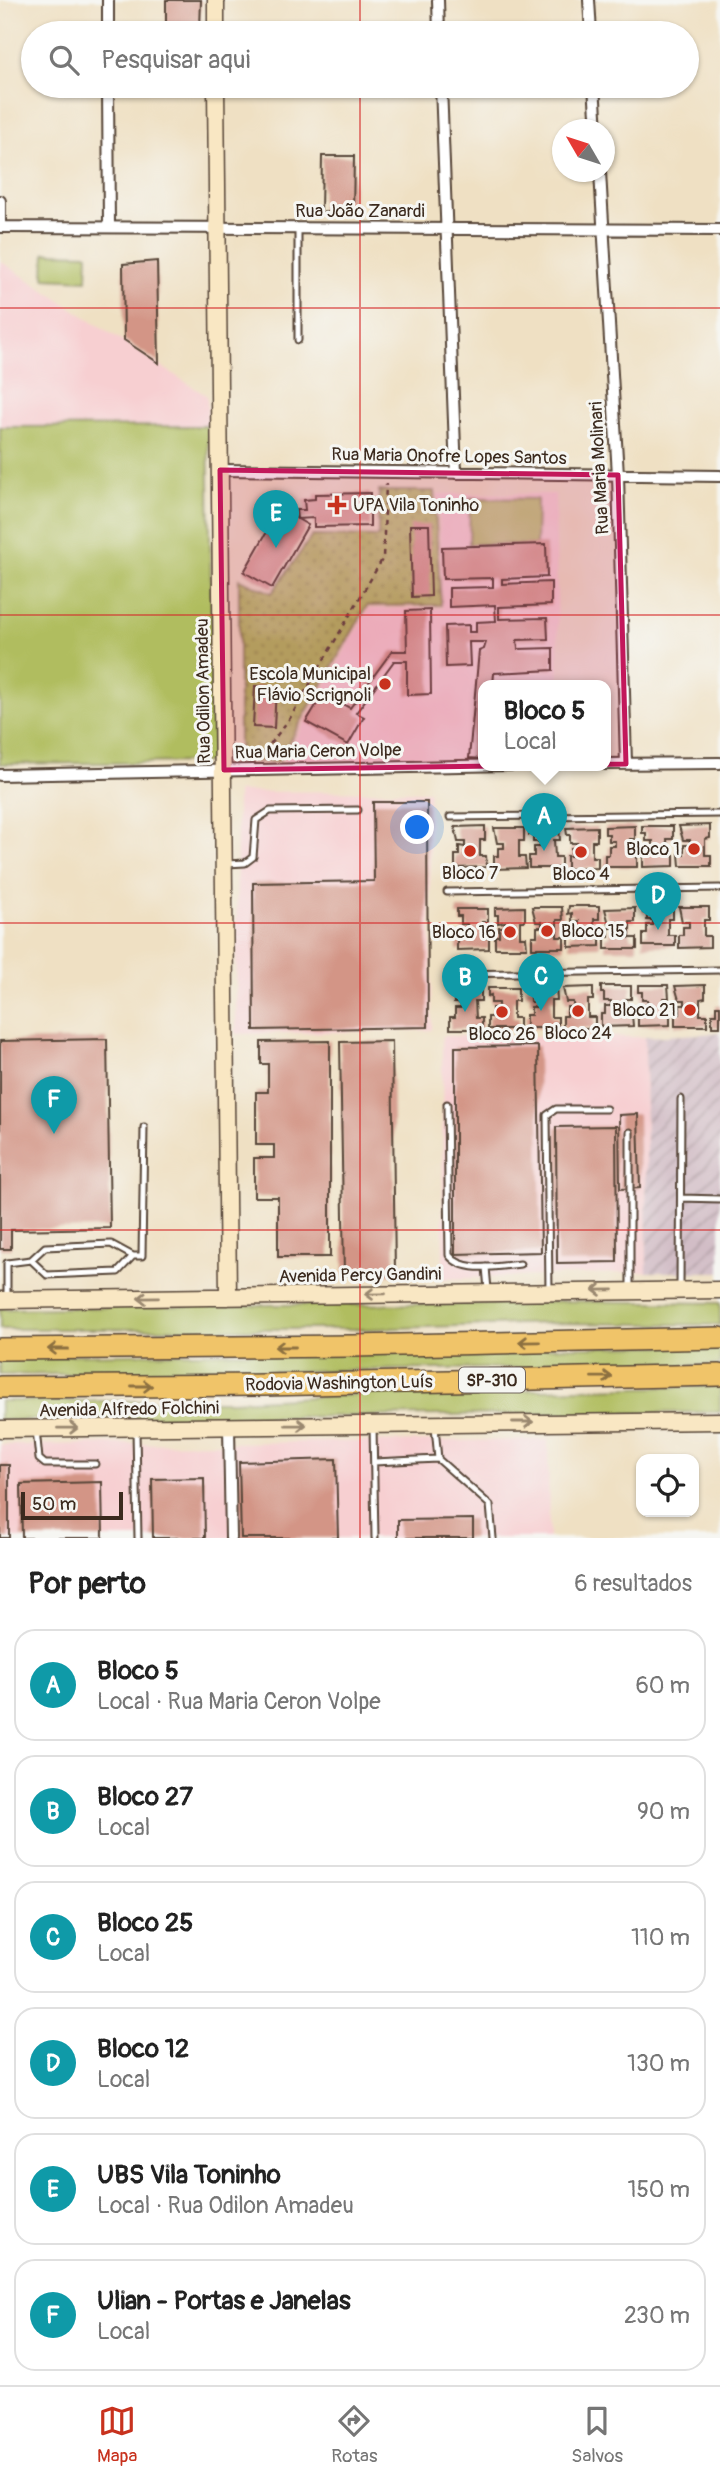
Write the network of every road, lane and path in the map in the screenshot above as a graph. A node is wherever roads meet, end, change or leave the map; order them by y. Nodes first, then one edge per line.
1 (108, 0) edge
2 (216, 0) edge
3 (438, 0) edge
4 (589, 0) edge
5 (108, 21) edge
6 (216, 21) edge
7 (439, 21) edge
8 (590, 21) edge
9 (108, 98) edge
10 (216, 98) edge
11 (442, 98) edge
12 (595, 98) edge
13 (596, 119) edge
14 (601, 182) edge
15 (0, 201) edge
16 (0, 227) edge
17 (109, 227) junction
18 (218, 228) junction
19 (298, 228) junction
20 (447, 229) junction
21 (604, 229) junction
22 (720, 230) edge
23 (298, 340) dead end
24 (220, 470) junction
25 (386, 472) junction
26 (456, 473) junction
27 (618, 475) junction
28 (720, 476) edge
29 (720, 763) edge
30 (611, 764) edge
31 (626, 764) junction
32 (478, 766) edge
33 (253, 769) junction
34 (224, 770) junction
35 (0, 775) edge
36 (358, 810) dead end
37 (720, 814) edge
38 (450, 817) dead end
39 (224, 864) junction
40 (720, 888) edge
41 (447, 891) dead end
42 (720, 970) edge
43 (450, 974) dead end
44 (681, 1099) dead end
45 (447, 1104) dead end
46 (606, 1109) dead end
47 (144, 1127) dead end
48 (630, 1132) dead end
49 (681, 1198) junction
50 (720, 1199) edge
51 (133, 1256) junction
52 (31, 1260) junction
53 (3, 1263) edge
54 (520, 1264) dead end
55 (486, 1268) junction
56 (680, 1289) junction
57 (630, 1290) junction
58 (720, 1290) edge
59 (549, 1291) junction
60 (488, 1293) junction
61 (228, 1297) junction
62 (4, 1300) edge
63 (720, 1338) edge
64 (0, 1349) edge
65 (720, 1375) edge
66 (0, 1387) edge
67 (720, 1421) edge
68 (373, 1423) junction
69 (435, 1423) junction
70 (135, 1427) junction
71 (229, 1427) junction
72 (0, 1429) edge
73 (36, 1429) junction
74 (438, 1459) junction
75 (374, 1462) junction
76 (95, 1464) dead end
77 (138, 1538) edge
78 (231, 1538) edge
79 (375, 1538) edge
80 (493, 1538) edge

1 - 5 street
2 - 6 main road
3 - 7 street
4 - 8 street
9 - 17 street
10 - 18 main road, Rua Odilon Amadeu
11 - 20 street
12 - 13 street
14 - 21 street, Rua Maria Molinari
15 - 16 street
16 - 17 street, Rua João Zanardi
17 - 18 street, Rua João Zanardi
18 - 19 street, Rua João Zanardi
18 - 24 main road, Rua Odilon Amadeu
19 - 20 street, Rua João Zanardi
19 - 23 lane
20 - 21 street, Rua João Zanardi
20 - 26 street
21 - 22 street, Rua João Zanardi
21 - 27 street, Rua Maria Molinari
24 - 25 street, Rua Maria Onofre Lopes Santos
24 - 34 main road, Rua Odilon Amadeu
25 - 26 street, Rua Maria Onofre Lopes Santos
25 - 33 path
26 - 27 street, Rua Maria Onofre Lopes Santos
27 - 28 street, Rua Maria Onofre Lopes Santos
27 - 31 street, Rua Maria Molinari
29 - 31 street
30 - 31 street
32 - 33 street, Rua Maria Ceron Volpe
33 - 34 street, Rua Maria Ceron Volpe
34 - 35 street, Rua Maria Ceron Volpe
34 - 39 main road, Rua Odilon Amadeu
36 - 39 lane
37 - 38 lane
39 - 61 main road, Rua Odilon Amadeu
40 - 41 lane
42 - 43 lane
44 - 49 lane
45 - 55 lane
46 - 59 lane
47 - 51 lane
48 - 57 lane
49 - 50 lane
49 - 56 lane
51 - 52 lane
51 - 52 lane
52 - 53 lane
53 - 62 lane
54 - 55 lane
55 - 60 lane
56 - 57 main road, Avenida Percy Gandini
56 - 58 main road, Avenida Percy Gandini
57 -> 59 main road, Avenida Percy Gandini
59 - 60 main road, Avenida Percy Gandini
60 -> 61 main road, Avenida Percy Gandini
61 -> 62 main road, Avenida Percy Gandini
63 -> 64 highway, Rodovia Washington Luís / SP-310
66 -> 65 highway, Rodovia Washington Luís / SP-310
69 -> 67 main road, Avenida Alfredo Folchini
68 - 69 main road, Avenida Alfredo Folchini
71 -> 68 main road, Avenida Alfredo Folchini
68 - 75 lane
69 - 74 lane
70 - 71 main road, Avenida Alfredo Folchini
73 -> 70 main road, Avenida Alfredo Folchini
70 - 77 lane
71 - 78 street
72 - 73 main road, Avenida Alfredo Folchini
73 - 76 lane
74 - 75 lane
74 - 80 lane
75 - 79 lane

